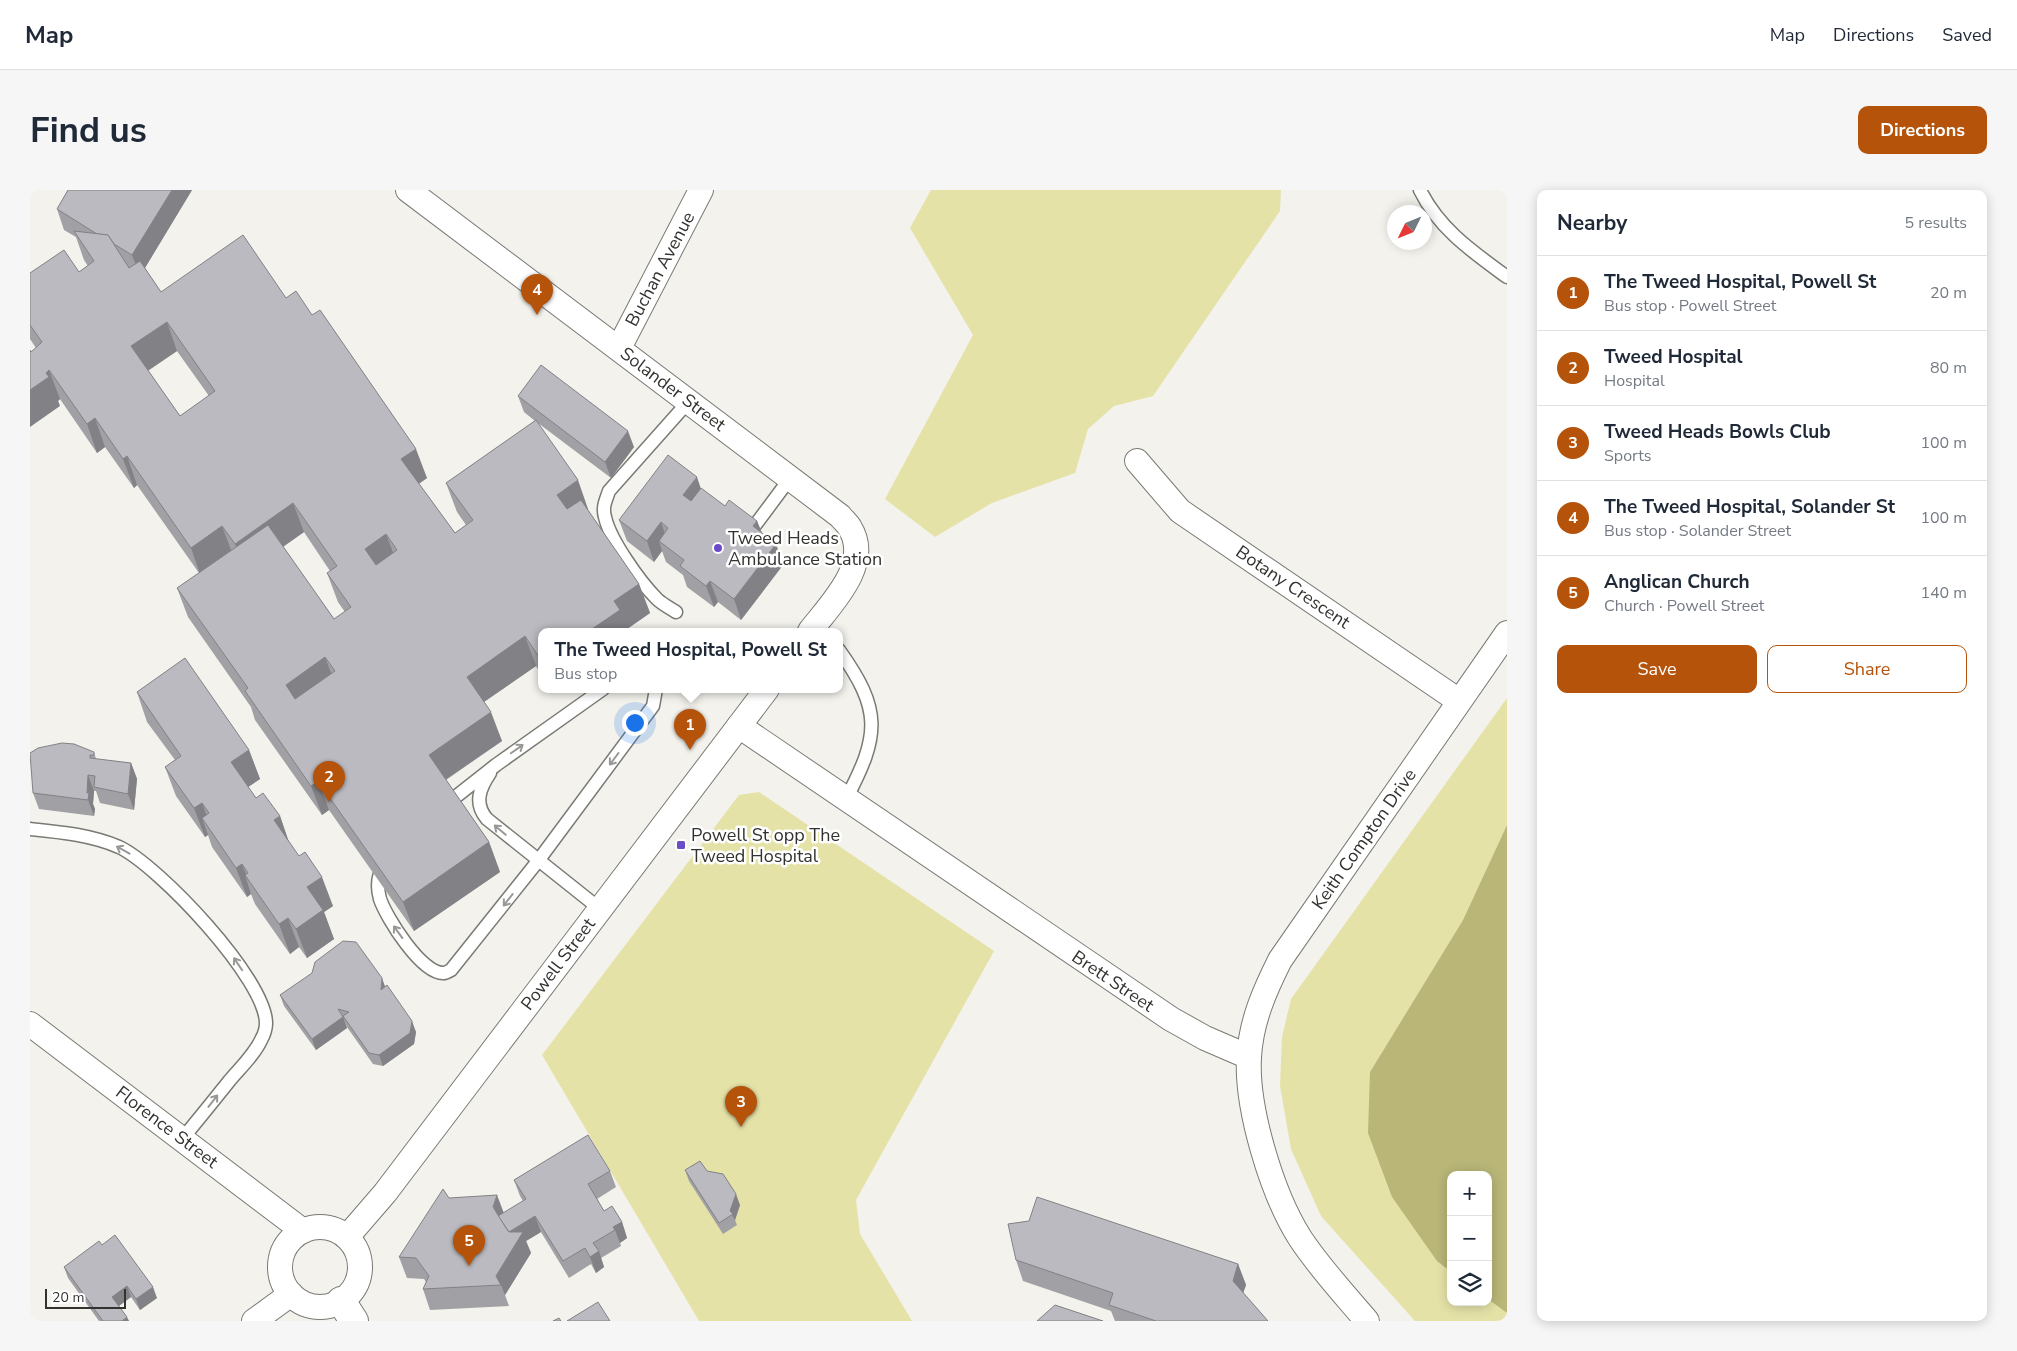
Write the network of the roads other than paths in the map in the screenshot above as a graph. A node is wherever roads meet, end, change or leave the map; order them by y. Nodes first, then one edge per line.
1 (408, 190) edge
2 (702, 190) edge
3 (1420, 190) edge
4 (437, 199) edge
5 (1507, 278) edge
6 (619, 348) junction
7 (689, 401) junction
8 (1137, 461) dead end
9 (791, 478) junction
10 (756, 524) edge
11 (676, 612) dead end
12 (818, 628) edge
13 (1507, 633) edge
14 (843, 656) edge
15 (597, 693) edge
16 (655, 693) edge
17 (764, 693) edge
18 (1459, 701) junction
19 (739, 726) junction
20 (496, 765) junction
21 (846, 799) junction
22 (431, 817) edge
23 (30, 829) edge
24 (391, 856) edge
25 (538, 861) junction
26 (600, 908) junction
27 (30, 1024) edge
28 (1249, 1057) junction
29 (182, 1139) junction
30 (304, 1230) junction
31 (347, 1237) junction
32 (291, 1294) junction
33 (347, 1311) edge
34 (254, 1321) edge
35 (1367, 1321) edge

1 - 4 street, Solander Street
2 - 6 street, Buchan Avenue
3 - 5 lane
4 - 6 street, Solander Street
6 - 7 street, Solander Street
7 - 9 street, Solander Street
7 - 11 lane
8 - 18 street, Botany Crescent
9 - 10 lane
9 - 12 street, Solander Street
13 - 18 street, Keith Compton Drive
14 - 21 lane
20 -> 15 lane
16 -> 25 lane
17 - 19 street, Powell Street
18 - 28 street, Keith Compton Drive
19 - 21 street, Brett Street
19 - 26 street, Powell Street
20 - 22 lane
25 -> 20 lane
21 - 28 street, Brett Street
29 -> 23 lane
25 -> 24 lane
25 - 26 lane
26 - 31 street, Powell Street
27 - 29 street, Florence Street
28 - 35 street
29 - 30 street, Florence Street
30 - 31 street
30 - 32 street
31 - 33 street
32 - 33 street
32 - 34 street

